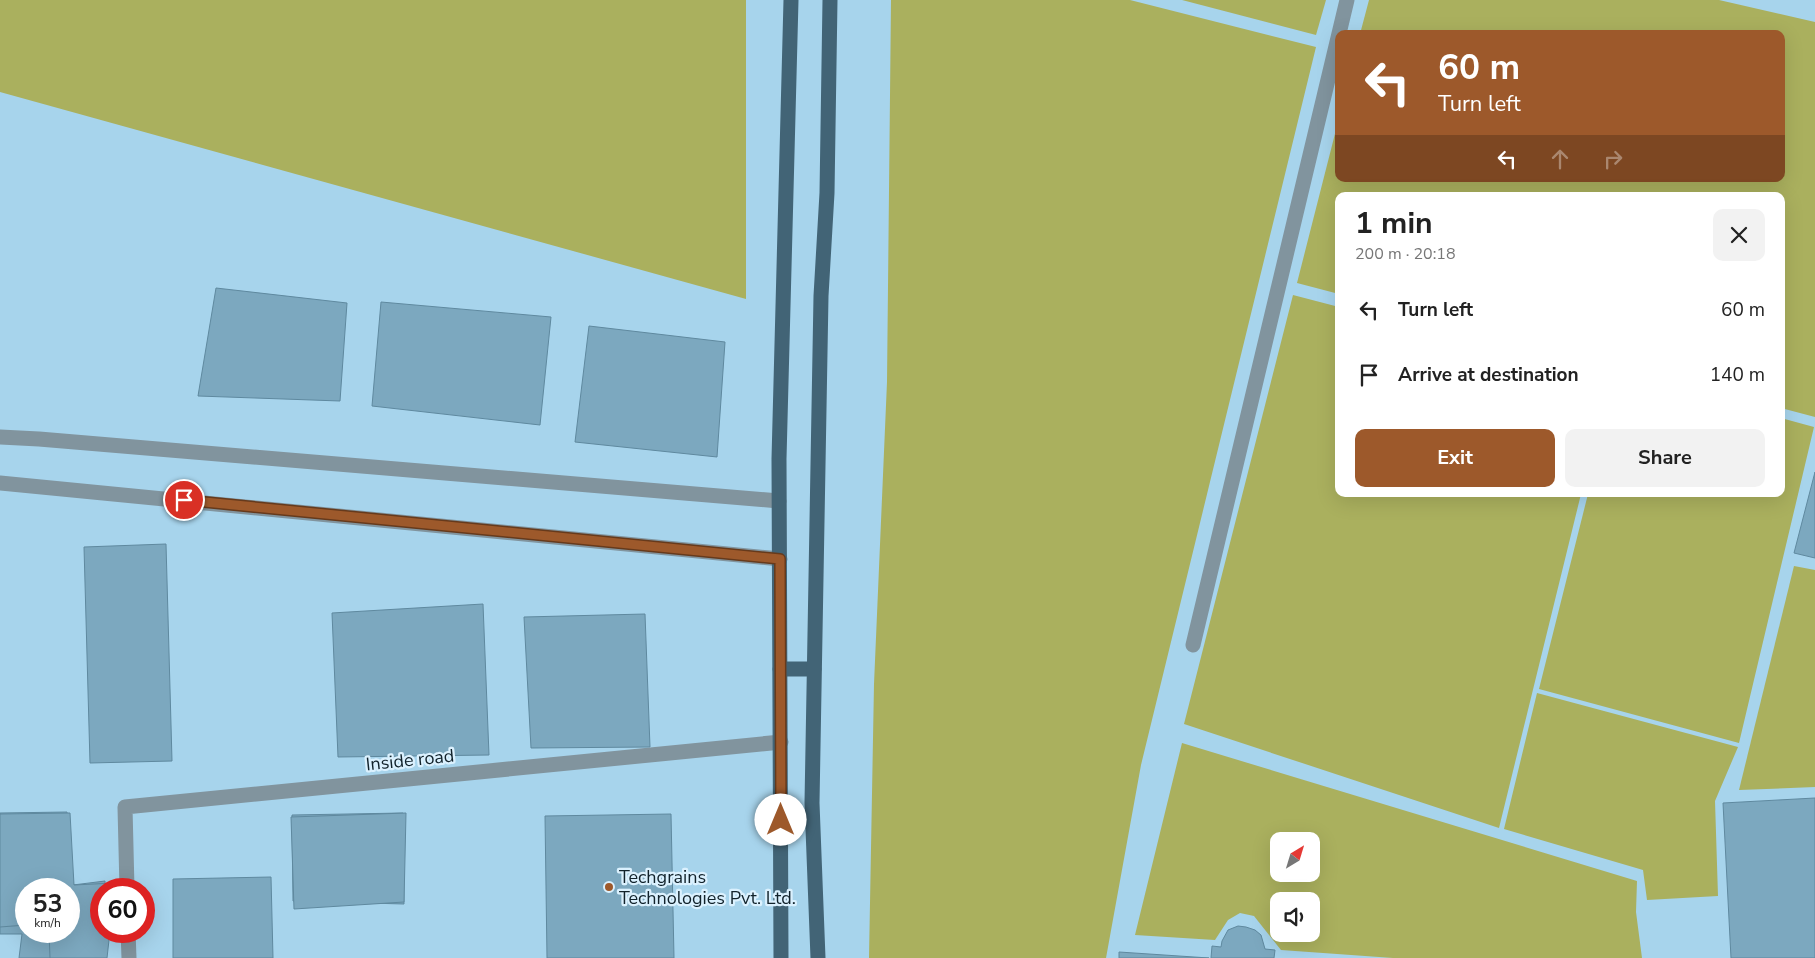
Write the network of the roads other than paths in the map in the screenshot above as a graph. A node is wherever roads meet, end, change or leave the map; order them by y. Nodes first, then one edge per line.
1 (790, 0) edge
2 (830, 0) edge
3 (1347, 0) edge
4 (1340, 30) edge
5 (1335, 50) edge
6 (0, 437) edge
7 (0, 483) edge
8 (779, 501) junction
9 (780, 559) junction
10 (1193, 645) dead end
11 (780, 668) junction
12 (814, 669) junction
13 (781, 742) junction
14 (127, 878) edge
15 (128, 943) edge
16 (129, 958) edge
17 (781, 958) edge
18 (818, 958) edge

1 - 8 main road
2 - 12 main road
3 - 4 lane
5 - 10 lane
6 - 8 lane
7 - 9 lane
8 - 9 main road
9 - 11 main road
11 - 12 main road
11 - 13 main road
12 - 18 main road
13 - 14 lane, Inside road
13 - 17 main road
15 - 16 lane

